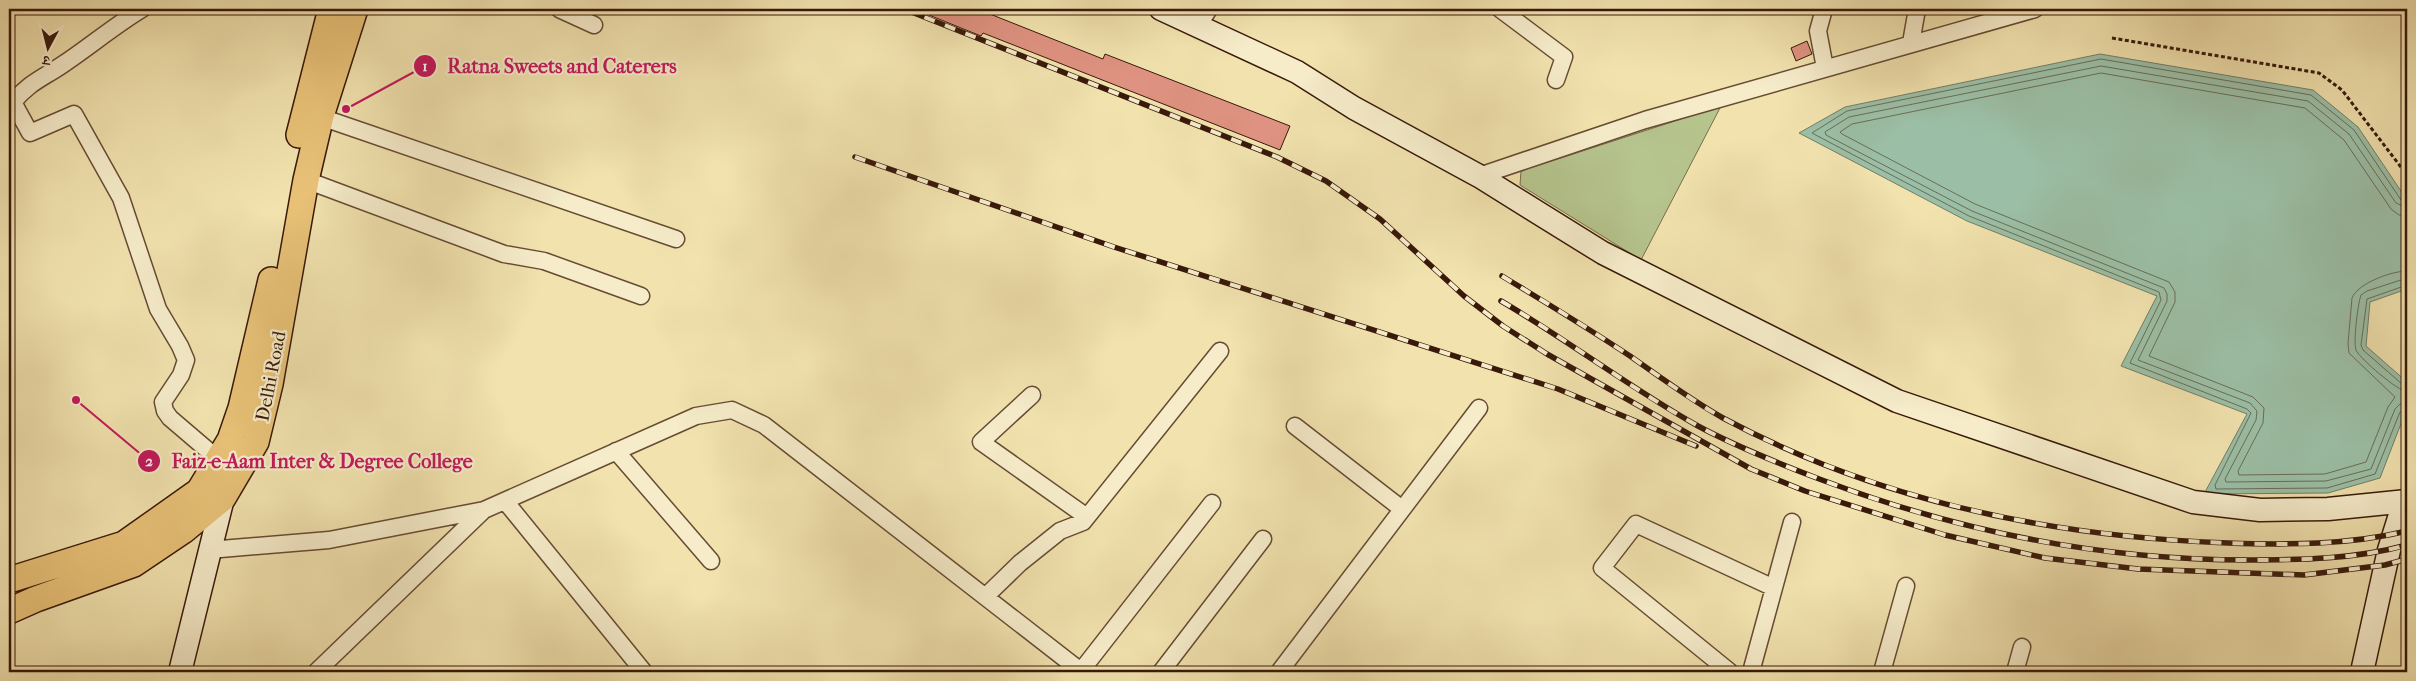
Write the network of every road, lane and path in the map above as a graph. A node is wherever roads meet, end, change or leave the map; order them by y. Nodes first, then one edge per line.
1 (142, 9) edge
2 (331, 9) edge
3 (355, 9) edge
4 (559, 9) edge
5 (1161, 9) edge
6 (1500, 9) edge
7 (1824, 9) edge
8 (1917, 9) edge
9 (2034, 9) edge
10 (1204, 17) edge
11 (594, 25) dead end
12 (2112, 38) dead end
13 (1911, 43) junction
14 (1824, 68) junction
15 (1556, 80) dead end
16 (313, 114) junction
17 (2407, 175) edge
18 (1478, 176) junction
19 (306, 180) junction
20 (676, 239) dead end
21 (641, 296) dead end
22 (1220, 351) dead end
23 (1032, 395) dead end
24 (1479, 408) dead end
25 (1295, 426) dead end
26 (616, 452) junction
27 (218, 459) junction
28 (199, 491) junction
29 (223, 498) junction
30 (505, 501) junction
31 (2406, 502) edge
32 (1212, 503) dead end
33 (1402, 509) junction
34 (484, 510) junction
35 (1087, 517) junction
36 (1792, 522) dead end
37 (1264, 539) dead end
38 (209, 550) junction
39 (711, 561) dead end
40 (9, 580) edge
41 (1906, 586) dead end
42 (1774, 588) junction
43 (986, 596) junction
44 (9, 611) edge
45 (2022, 647) dead end
46 (1712, 666) edge
47 (180, 672) edge
48 (316, 672) edge
49 (644, 672) edge
50 (1082, 672) edge
51 (1161, 672) edge
52 (1279, 672) edge
53 (1730, 672) edge
54 (1751, 672) edge
55 (1882, 672) edge
56 (2015, 672) edge
57 (2362, 672) edge

1 - 27 street
2 - 16 main road
3 - 16 main road, Delhi Road
4 - 11 street
5 - 10 street
6 - 15 street
7 - 14 street
8 - 13 street
9 - 13 street
10 - 18 street
12 - 17 path
13 - 14 street
14 - 18 street
16 - 19 main road, Delhi Road
16 - 20 street
16 - 27 main road
18 - 31 street
19 - 21 street
19 - 29 main road, Delhi Road
22 - 35 street
23 - 35 street
24 - 33 street
25 - 33 street
26 - 30 street
26 - 39 street
26 - 43 street
27 - 28 main road
28 - 29 street
28 - 40 main road
29 - 38 street
29 - 44 main road, Delhi Road
30 - 34 street
30 - 49 street
31 - 57 street
32 - 50 street
33 - 52 street
34 - 38 street
34 - 48 street
35 - 43 street
36 - 42 street
37 - 51 street
38 - 47 street
41 - 55 street
42 - 46 street
42 - 54 street
43 - 50 street
45 - 56 street
46 - 53 street

